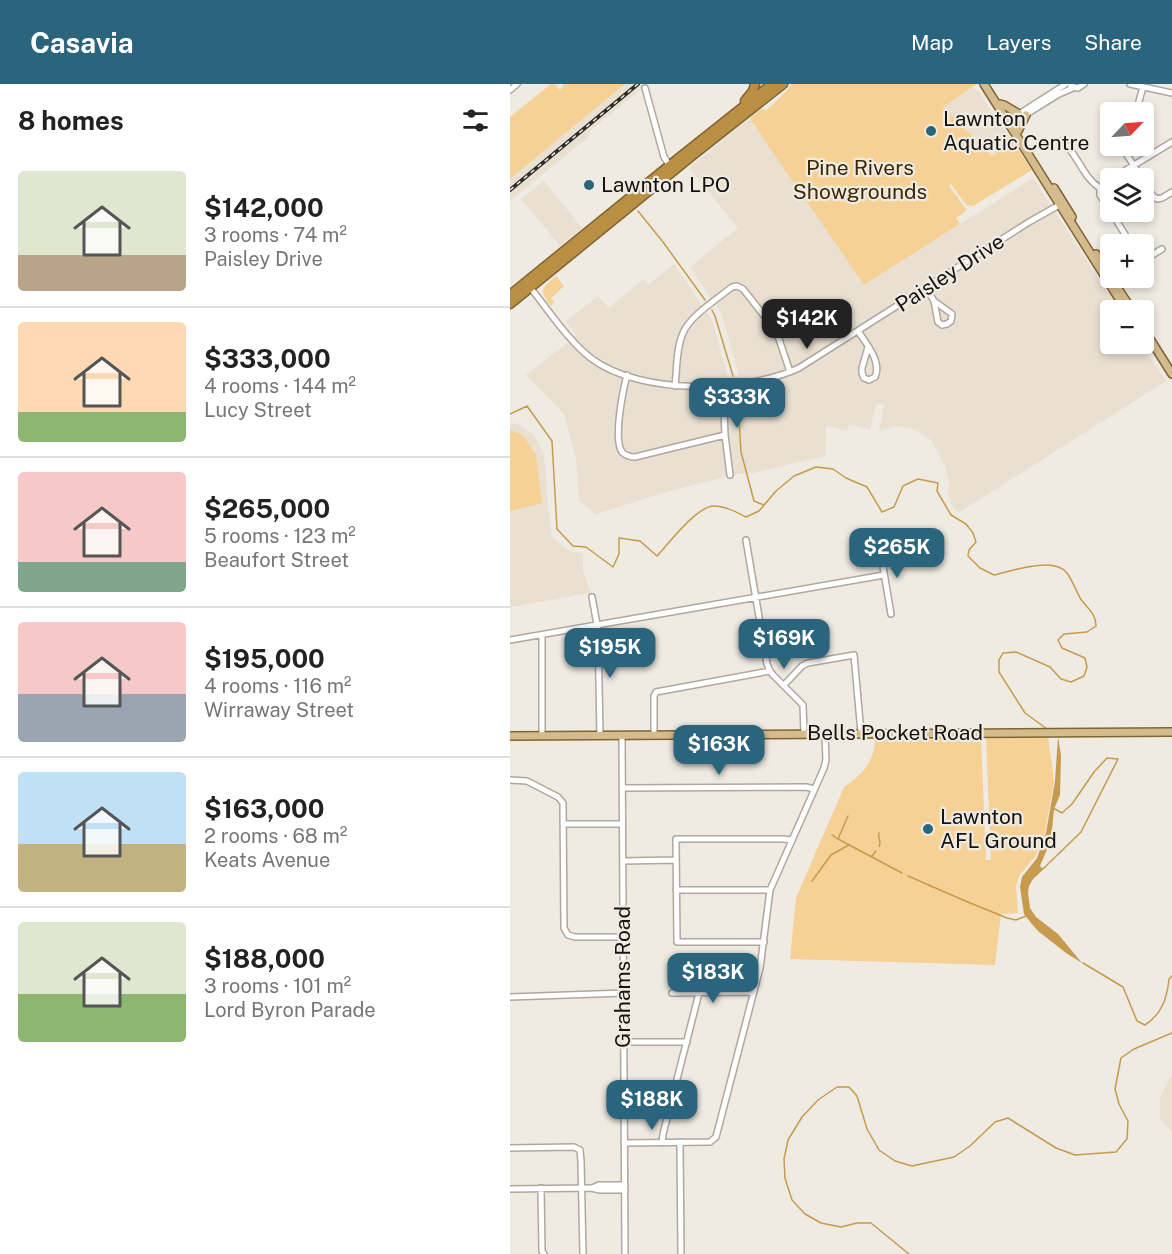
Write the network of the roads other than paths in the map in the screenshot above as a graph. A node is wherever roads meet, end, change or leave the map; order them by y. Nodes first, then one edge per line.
1 (517, 84) edge
2 (755, 84) edge
3 (783, 84) edge
4 (984, 84) edge
5 (1084, 84) edge
6 (1130, 84) edge
7 (1070, 85) edge
8 (1143, 87) junction
9 (645, 88) dead end
10 (510, 90) edge
11 (766, 90) edge
12 (1172, 93) edge
13 (991, 94) junction
14 (1139, 102) edge
15 (1000, 105) junction
16 (738, 111) junction
17 (1023, 115) junction
18 (1010, 123) junction
19 (1018, 131) junction
20 (1061, 141) dead end
21 (1172, 142) edge
22 (1128, 156) edge
23 (1134, 166) junction
24 (672, 168) junction
25 (1131, 168) edge
26 (1100, 188) edge
27 (1172, 192) edge
28 (1154, 197) edge
29 (1061, 204) junction
30 (1162, 249) dead end
31 (1154, 254) edge
32 (1100, 261) edge
33 (528, 285) junction
34 (926, 288) junction
35 (510, 295) edge
36 (1120, 300) edge
37 (934, 301) junction
38 (510, 304) edge
39 (858, 331) junction
40 (1154, 345) edge
41 (868, 347) junction
42 (1154, 353) edge
43 (790, 372) junction
44 (1172, 374) edge
45 (627, 375) junction
46 (1172, 379) edge
47 (723, 385) junction
48 (675, 386) junction
49 (725, 435) junction
50 (730, 475) dead end
51 (746, 540) dead end
52 (880, 549) dead end
53 (884, 575) junction
54 (592, 597) dead end
55 (755, 597) junction
56 (891, 614) dead end
57 (598, 625) junction
58 (542, 635) junction
59 (510, 640) edge
60 (770, 671) junction
61 (784, 685) junction
62 (1172, 732) edge
63 (804, 734) junction
64 (825, 734) junction
65 (861, 734) junction
66 (600, 735) junction
67 (622, 735) junction
68 (654, 735) junction
69 (510, 736) edge
70 (542, 736) junction
71 (510, 780) edge
72 (622, 788) junction
73 (814, 789) junction
74 (563, 824) junction
75 (622, 824) junction
76 (792, 840) junction
77 (676, 860) junction
78 (622, 861) junction
79 (676, 890) junction
80 (770, 890) junction
81 (623, 937) junction
82 (764, 942) junction
83 (753, 992) junction
84 (624, 993) junction
85 (672, 993) dead end
86 (699, 993) junction
87 (510, 997) edge
88 (624, 1042) junction
89 (687, 1042) junction
90 (680, 1142) junction
91 (624, 1143) junction
92 (662, 1143) junction
93 (510, 1148) edge
94 (625, 1187) junction
95 (541, 1188) junction
96 (582, 1188) junction
97 (510, 1189) edge
98 (544, 1254) edge
99 (583, 1254) edge
100 (625, 1254) edge
101 (681, 1254) edge

1 - 10 street
2 - 11 main road
2 - 16 highway
3 - 11 highway
4 - 13 main road
5 - 7 street
6 - 8 street
7 - 17 street
8 - 12 street
8 - 14 street
9 - 24 street
11 - 16 highway
11 - 24 highway
13 - 15 main road
13 - 18 main road
15 - 17 main road
15 - 18 main road
16 - 24 highway
17 - 18 street
17 - 19 main road
18 - 19 main road
18 - 29 main road
19 - 29 main road
20 - 26 street
21 - 23 street
22 - 23 street
23 - 25 street
24 - 33 highway
27 - 28 street
29 - 32 main road
29 - 34 street, Paisley Drive
29 - 36 main road
30 - 31 street
33 - 35 highway
33 - 38 highway
33 - 45 street, Paisley Drive
34 - 37 street
34 - 39 street, Paisley Drive
37 - 37 street
39 - 41 street
39 - 43 street, Paisley Drive
40 - 44 main road
41 - 41 street
42 - 46 main road
43 - 47 street, Paisley Drive
43 - 48 street
45 - 48 street, Paisley Drive
45 - 49 street
47 - 48 street, Paisley Drive
47 - 49 street
49 - 50 street
51 - 55 street
52 - 53 street
53 - 55 street
53 - 56 street
54 - 57 street
55 - 57 street
55 - 60 street
57 - 58 street
57 - 66 street
58 - 59 street
58 - 70 street
60 - 61 street
60 - 68 street
61 - 63 street
61 - 65 street
62 - 65 main road, Bells Pocket Road
63 - 64 main road, Bells Pocket Road
63 - 68 main road, Bells Pocket Road
64 - 65 main road, Bells Pocket Road
64 - 73 street
66 - 67 main road, Bells Pocket Road
66 - 70 main road, Bells Pocket Road
67 - 68 main road, Bells Pocket Road
67 - 72 street, Grahams Road
69 - 70 main road, Bells Pocket Road
71 - 74 street
72 - 73 street
72 - 75 street, Grahams Road
73 - 76 street
74 - 75 street
74 - 81 street
75 - 78 street, Grahams Road
76 - 77 street
76 - 80 street
77 - 78 street
77 - 79 street
78 - 81 street, Grahams Road
79 - 80 street
79 - 82 street
80 - 82 street
81 - 84 street, Grahams Road
82 - 83 street
83 - 86 street
83 - 90 street
84 - 87 street
84 - 88 street, Grahams Road
85 - 86 street
86 - 89 street
88 - 89 street
88 - 91 street, Grahams Road
89 - 92 street
90 - 92 street
90 - 101 street
91 - 92 street
91 - 94 street, Grahams Road
93 - 96 street
94 - 96 street
94 - 100 street, Grahams Road
95 - 96 street
95 - 97 street
95 - 98 street
96 - 99 street

